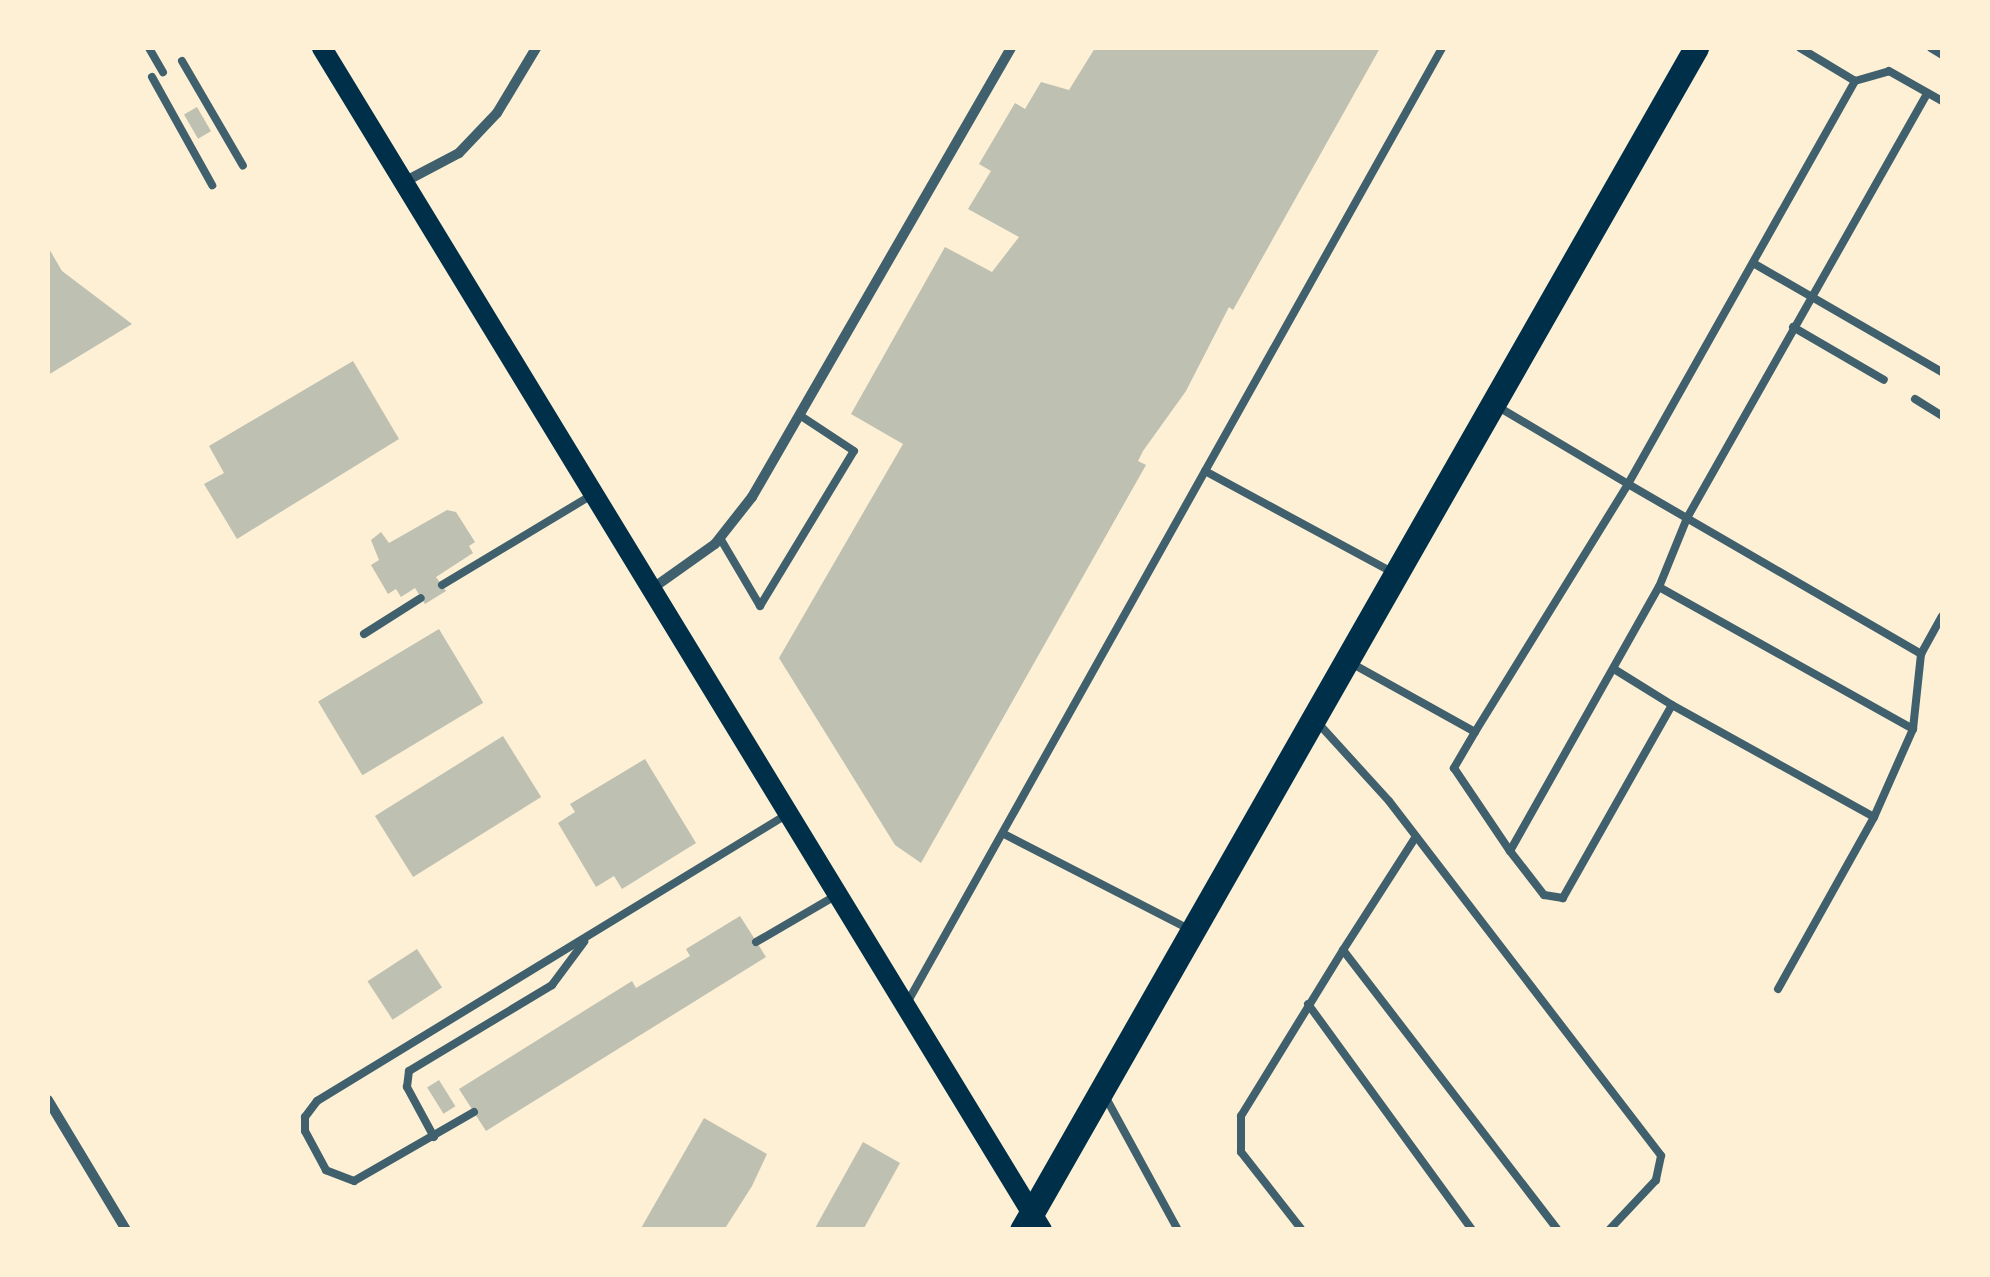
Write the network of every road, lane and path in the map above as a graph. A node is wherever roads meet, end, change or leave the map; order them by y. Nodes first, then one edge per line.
1 (149, 48) edge
2 (322, 48) edge
3 (536, 48) edge
4 (1011, 48) edge
5 (1442, 48) edge
6 (1696, 48) edge
7 (1800, 48) edge
8 (1930, 48) edge
9 (1942, 54) edge
10 (182, 61) dead end
11 (162, 72) dead end
12 (152, 78) dead end
13 (1855, 82) junction
14 (1927, 93) junction
15 (1942, 100) edge
16 (243, 166) dead end
17 (404, 182) junction
18 (212, 185) dead end
19 (1753, 263) junction
20 (1810, 297) junction
21 (1793, 327) junction
22 (1942, 372) edge
23 (1884, 380) dead end
24 (1915, 398) dead end
25 (1493, 404) junction
26 (800, 416) junction
27 (1942, 416) edge
28 (1205, 471) junction
29 (1628, 484) junction
30 (595, 494) junction
31 (1687, 518) junction
32 (720, 538) junction
33 (1396, 575) junction
34 (442, 585) dead end
35 (653, 588) junction
36 (1660, 588) junction
37 (421, 598) dead end
38 (1942, 616) edge
39 (364, 634) dead end
40 (1921, 654) junction
41 (1346, 660) junction
42 (1614, 668) junction
43 (1672, 705) junction
44 (1314, 718) junction
45 (1914, 729) junction
46 (1475, 732) junction
47 (790, 813) junction
48 (1874, 817) junction
49 (1004, 834) junction
50 (1416, 838) junction
51 (1510, 852) junction
52 (839, 894) junction
53 (1192, 930) junction
54 (586, 938) junction
55 (756, 942) dead end
56 (1343, 950) junction
57 (1778, 990) dead end
58 (906, 1004) junction
59 (1308, 1004) junction
60 (1102, 1090) junction
61 (48, 1100) edge
62 (474, 1112) dead end
63 (434, 1137) junction
64 (1032, 1224) edge
65 (126, 1230) edge
66 (1178, 1230) edge
67 (1302, 1230) edge
68 (1472, 1230) edge
69 (1558, 1230) edge
70 (1609, 1230) edge

1 - 11 lane
2 - 17 main road
3 - 17 street
4 - 26 street
5 - 28 lane
6 - 25 main road
7 - 13 lane
8 - 9 lane
10 - 16 lane
12 - 18 lane
13 - 14 lane
13 - 19 lane
14 - 15 lane
14 - 20 lane
17 - 30 main road
19 - 20 lane
19 - 29 lane
20 - 21 lane
20 - 22 lane
21 - 23 lane
21 - 31 lane
24 - 27 lane
25 - 29 lane
25 - 33 main road
26 - 32 street
26 - 32 lane
28 - 33 lane
28 - 49 lane
29 - 31 lane
29 - 46 lane
30 - 34 lane
30 - 35 main road
31 - 36 lane
31 - 40 lane
32 - 35 street
33 - 41 main road
35 - 47 main road
36 - 42 lane
36 - 45 lane
37 - 39 lane
38 - 40 lane
40 - 45 lane
41 - 44 main road
41 - 46 lane
42 - 43 lane
42 - 51 lane
43 - 48 lane
43 - 51 lane
44 - 50 lane
44 - 53 main road
45 - 48 lane
46 - 51 lane
47 - 52 main road
47 - 54 lane
48 - 57 lane
49 - 53 lane
49 - 58 lane
50 - 56 lane
50 - 70 lane
52 - 55 lane
52 - 58 main road
53 - 60 main road
54 - 63 lane
54 - 63 lane
56 - 59 lane
56 - 69 lane
58 - 64 main road
59 - 67 lane
59 - 68 lane
60 - 64 main road
60 - 66 lane
61 - 65 street
62 - 63 lane

